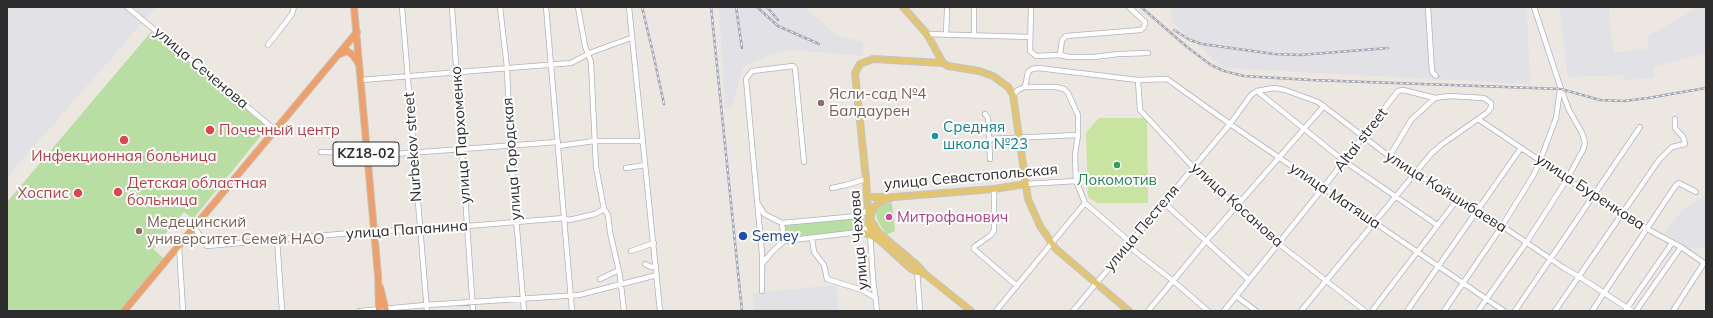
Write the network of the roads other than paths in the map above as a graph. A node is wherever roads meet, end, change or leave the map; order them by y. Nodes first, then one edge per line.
1 (127, 7) edge
2 (294, 7) edge
3 (402, 7) edge
4 (452, 7) edge
5 (500, 7) edge
6 (546, 7) edge
7 (578, 7) edge
8 (628, 7) edge
9 (903, 7) edge
10 (974, 7) edge
11 (1031, 7) edge
12 (1129, 7) edge
13 (1428, 7) edge
14 (1534, 7) edge
15 (355, 10) edge
16 (947, 10) dead end
17 (357, 32) junction
18 (927, 34) junction
19 (946, 35) junction
20 (974, 35) junction
21 (1030, 37) junction
22 (631, 38) junction
23 (348, 41) junction
24 (268, 45) dead end
25 (1148, 53) dead end
26 (587, 54) junction
27 (1060, 55) junction
28 (331, 62) junction
29 (943, 63) junction
30 (550, 65) junction
31 (507, 67) junction
32 (457, 72) junction
33 (408, 76) junction
34 (1436, 76) dead end
35 (361, 78) junction
36 (1138, 80) junction
37 (1025, 86) junction
38 (1561, 89) junction
39 (1257, 91) junction
40 (1013, 95) junction
41 (1435, 98) junction
42 (1324, 106) junction
43 (985, 114) dead end
44 (1478, 119) junction
45 (1675, 119) dead end
46 (1230, 124) junction
47 (1640, 127) dead end
48 (1304, 129) junction
49 (274, 130) junction
50 (1078, 135) junction
51 (1019, 137) junction
52 (1363, 137) junction
53 (989, 139) junction
54 (594, 140) junction
55 (643, 141) junction
56 (558, 144) junction
57 (510, 147) junction
58 (1521, 148) junction
59 (462, 150) junction
60 (321, 152) dead end
61 (367, 154) junction
62 (413, 154) junction
63 (1389, 157) junction
64 (1279, 158) junction
65 (990, 159) dead end
66 (1344, 161) junction
67 (1540, 161) junction
68 (804, 162) dead end
69 (645, 165) junction
70 (1193, 167) junction
71 (626, 168) dead end
72 (1416, 173) junction
73 (866, 179) junction
74 (1567, 179) junction
75 (1076, 181) junction
76 (1026, 184) junction
77 (832, 188) dead end
78 (1323, 188) junction
79 (994, 189) junction
80 (1696, 192) dead end
81 (1396, 196) junction
82 (867, 197) junction
83 (894, 197) junction
84 (1593, 197) junction
85 (1457, 200) junction
86 (757, 202) junction
87 (1163, 202) junction
88 (1085, 203) junction
89 (1236, 207) junction
90 (604, 209) junction
91 (868, 210) junction
92 (1477, 212) junction
93 (1621, 215) junction
94 (858, 216) junction
95 (564, 218) junction
96 (870, 219) junction
97 (516, 222) junction
98 (782, 223) junction
99 (1375, 223) junction
100 (1437, 225) junction
101 (467, 226) junction
102 (1502, 226) junction
103 (869, 227) junction
104 (194, 228) junction
105 (419, 230) junction
106 (1648, 230) junction
107 (373, 231) junction
108 (859, 232) junction
109 (870, 236) junction
110 (812, 238) junction
111 (277, 239) junction
112 (784, 241) junction
113 (880, 241) junction
114 (1206, 241) junction
115 (654, 243) junction
116 (1526, 243) junction
117 (1672, 243) junction
118 (1052, 244) junction
119 (1129, 244) junction
120 (1279, 244) junction
121 (179, 246) junction
122 (1681, 247) junction
123 (1417, 250) junction
124 (630, 251) dead end
125 (1550, 259) junction
126 (645, 264) dead end
127 (916, 264) junction
128 (761, 265) junction
129 (656, 266) junction
130 (1439, 266) junction
131 (619, 270) junction
132 (917, 272) junction
133 (925, 274) junction
134 (378, 275) junction
135 (657, 275) junction
136 (1578, 276) junction
137 (600, 279) dead end
138 (1172, 280) junction
139 (1249, 280) junction
140 (1326, 280) junction
141 (1464, 283) junction
142 (621, 284) junction
143 (1096, 284) junction
144 (1017, 286) junction
145 (762, 291) dead end
146 (1604, 292) junction
147 (571, 294) junction
148 (1236, 296) junction
149 (876, 298) junction
150 (523, 299) junction
151 (1486, 299) junction
152 (473, 303) junction
153 (426, 305) junction
154 (379, 310) edge
155 (386, 310) edge
156 (1626, 310) edge
157 (124, 311) edge
158 (183, 311) edge
159 (282, 311) edge
160 (360, 311) edge
161 (427, 311) edge
162 (473, 311) edge
163 (524, 311) edge
164 (572, 311) edge
165 (624, 311) edge
166 (660, 311) edge
167 (877, 311) edge
168 (920, 311) edge
169 (971, 311) edge
170 (996, 311) edge
171 (1073, 311) edge
172 (1129, 311) edge
173 (1148, 311) edge
174 (1208, 311) edge
175 (1224, 311) edge
176 (1256, 311) edge
177 (1301, 311) edge
178 (1365, 311) edge
179 (1372, 311) edge
180 (1407, 311) edge
181 (1444, 311) edge
182 (1478, 311) edge
183 (1504, 311) edge
184 (1515, 311) edge
185 (1555, 311) edge
186 (1592, 311) edge
187 (1632, 311) edge
188 (1636, 311) edge
189 (1673, 311) edge

1 - 49 street, улица Сеченова
2 - 24 street
3 - 33 street, Nurbekov street
4 - 32 street, улица Пархоменко
5 - 31 street, улица Городская
6 - 30 street
7 - 26 street
8 - 22 street
9 - 18 main road
10 - 20 street
11 - 21 street
12 - 27 street
13 - 34 street
14 - 38 street
15 - 17 highway, KZ18-02
15 - 23 highway
16 - 19 street
17 - 23 highway
17 - 35 highway, KZ18-02
18 - 19 street
18 - 29 main road
19 - 20 street
20 - 21 street
21 - 27 street
22 - 26 street
22 - 55 street
23 - 28 highway
25 - 27 street
26 - 30 street
26 - 54 street
28 - 35 highway
28 - 49 highway
29 - 40 main road
29 - 73 main road, улица Чехова
30 - 31 street
30 - 56 street
31 - 32 street
31 - 57 street, улица Городская
32 - 33 street
32 - 59 street, улица Пархоменко
33 - 35 street
33 - 62 street, Nurbekov street
35 - 61 highway, KZ18-02
36 - 37 street
36 - 46 street, улица Матяша
36 - 70 street, улица Косанова
37 - 40 street
37 - 50 street
38 - 67 street
38 - 74 street
39 - 42 street, улица Койшибаева
39 - 46 street, улица Пестеля
39 - 48 street
40 - 51 main road
41 - 44 street
41 - 52 street, Altai street
41 - 63 street
42 - 48 street
42 - 52 street, улица Койшибаева
43 - 53 street
44 - 58 street, улица Буренкова
44 - 72 street
45 - 93 street
46 - 64 street, улица Матяша
46 - 70 street, улица Пестеля
47 - 84 street
48 - 64 street
48 - 66 street
49 - 104 highway
50 - 51 street
50 - 75 street
51 - 53 street
51 - 76 main road
52 - 63 street, улица Койшибаева
52 - 66 street, Altai street
53 - 65 street
54 - 55 street
54 - 56 street
54 - 90 street
55 - 69 street
56 - 57 street
56 - 95 street
57 - 59 street
57 - 97 street, улица Городская
58 - 67 street, улица Буренкова
58 - 92 street
59 - 62 street
59 - 101 street, улица Пархоменко
60 - 61 street
61 - 62 street
61 - 107 highway, KZ18-02
62 - 105 street, Nurbekov street
63 - 72 street, улица Койшибаева
64 - 78 street, улица Матяша
64 - 89 street
66 - 78 street, Altai street
66 - 81 street
67 - 74 street, улица Буренкова
67 - 102 street
68 - 86 street
69 - 71 street
69 - 115 street
70 - 87 street, улица Пестеля
70 - 89 street, улица Косанова
72 - 81 street
72 - 85 street, улица Койшибаева
73 - 77 street, улица Чехова
73 - 82 main road, улица Чехова
74 - 84 street, улица Буренкова
74 - 116 street
75 - 76 street, улица Севастопольская
75 - 88 street
76 - 79 main road, улица Севастопольская
76 - 118 main road
78 - 99 street, улица Матяша
78 - 120 street, Altai street
79 - 83 main road, улица Севастопольская
79 - 144 street
80 - 106 street
81 - 99 street
81 - 100 street
82 - 83 main road, улица Севастопольская
82 - 91 main road, улица Чехова
83 - 96 main road
84 - 93 street, улица Буренкова
84 - 125 street
85 - 92 street, улица Койшибаева
85 - 100 street
86 - 98 street
86 - 128 street
87 - 114 street
87 - 119 street, улица Пестеля
88 - 118 street
88 - 119 street
89 - 114 street
89 - 120 street, улица Косанова
90 - 95 street, улица Папанина
90 - 131 street
91 - 94 street
91 - 96 main road, улица Чехова
92 - 102 street, улица Койшибаева
92 - 130 street
93 - 106 street, улица Буренкова
93 - 136 street
94 - 96 street
94 - 98 street
95 - 97 street, улица Папанина
95 - 147 street
96 - 103 main road, улица Чехова
96 - 127 main road
97 - 101 street, улица Папанина
97 - 150 street, улица Городская
98 - 112 street
99 - 123 street, улица Матяша
99 - 140 street
100 - 123 street
101 - 105 street, улица Папанина
101 - 152 street, улица Пархоменко
102 - 116 street, улица Койшибаева
102 - 141 street
103 - 108 street
103 - 109 street, улица Чехова
103 - 113 main road
104 - 111 street, улица Папанина
104 - 121 highway
105 - 107 street, улица Папанина
105 - 153 street, Nurbekov street
106 - 117 street, улица Буренкова
106 - 146 street
107 - 111 street, улица Папанина
107 - 134 highway, KZ18-02
108 - 109 main road
108 - 110 street
109 - 113 main road
109 - 149 street, улица Чехова
110 - 112 street
110 - 149 street, улица Чехова
111 - 159 street
112 - 128 street
113 - 132 main road
114 - 138 street
114 - 139 street
115 - 124 street
115 - 129 street
116 - 125 street, улица Койшибаева
116 - 151 street
117 - 122 street, улица Буренкова
117 - 156 street
118 - 143 main road
118 - 144 street
119 - 138 street
119 - 143 street, улица Пестеля
120 - 139 street, Altai street
120 - 140 street, улица Косанова
121 - 157 highway
121 - 158 street
122 - 188 street
122 - 189 street, улица Буренкова
123 - 130 street, улица Матяша
123 - 179 street
125 - 136 street, улица Койшибаева
125 - 184 street
126 - 129 street
127 - 132 street
127 - 133 main road
128 - 145 street
129 - 135 street
130 - 141 street, улица Матяша
130 - 180 street
131 - 137 street
131 - 142 street
132 - 133 main road
132 - 168 street
133 - 169 main road
134 - 154 highway, KZ18-02
134 - 155 highway, KZ18-02
135 - 142 street
135 - 166 street
136 - 146 street, улица Койшибаева
136 - 185 street
138 - 173 street
138 - 174 street
139 - 148 street, Altai street
140 - 177 street
140 - 178 street, улица Косанова
141 - 151 street, улица Матяша
141 - 181 street
142 - 147 street
142 - 165 street
143 - 171 street, улица Пестеля
143 - 172 main road
144 - 170 street
146 - 156 street, улица Койшибаева
146 - 186 street
147 - 150 street
147 - 164 street
148 - 175 street, Altai street
148 - 176 street
149 - 167 street, улица Чехова
150 - 152 street
150 - 163 street, улица Городская
151 - 182 street
151 - 183 street, улица Матяша
152 - 153 street
152 - 162 street, улица Пархоменко
153 - 155 street
153 - 161 street, Nurbekov street
154 - 155 street
154 - 160 street
156 - 187 street, улица Койшибаева

